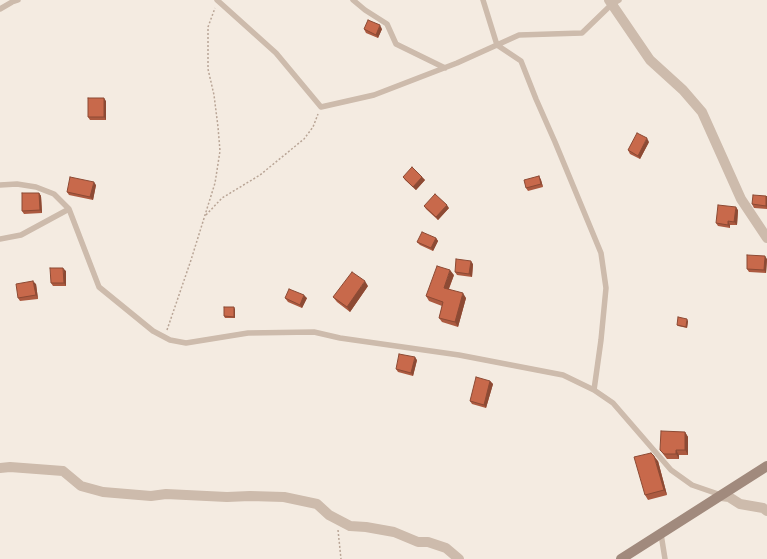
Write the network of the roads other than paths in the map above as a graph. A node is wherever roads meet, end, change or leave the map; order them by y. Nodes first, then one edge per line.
1 (18, 0) edge
2 (217, 0) edge
3 (353, 0) edge
4 (483, 0) edge
5 (614, 1) edge
6 (0, 9) edge
7 (497, 45) junction
8 (445, 68) junction
9 (0, 185) edge
10 (69, 209) junction
11 (767, 238) edge
12 (0, 239) edge
13 (594, 390) junction
14 (767, 466) edge
15 (0, 468) edge
16 (721, 496) junction
17 (767, 511) edge
18 (661, 534) junction
19 (458, 559) edge
20 (622, 559) edge
21 (666, 559) edge

1 - 6 lane
2 - 8 lane
3 - 8 lane
4 - 7 lane
5 - 7 lane
5 - 11 street
7 - 8 lane
7 - 13 lane
9 - 10 lane
10 - 12 lane
10 - 13 lane
13 - 16 lane
14 - 16 street
15 - 19 street
16 - 17 street
16 - 18 street
18 - 20 street
18 - 21 lane

